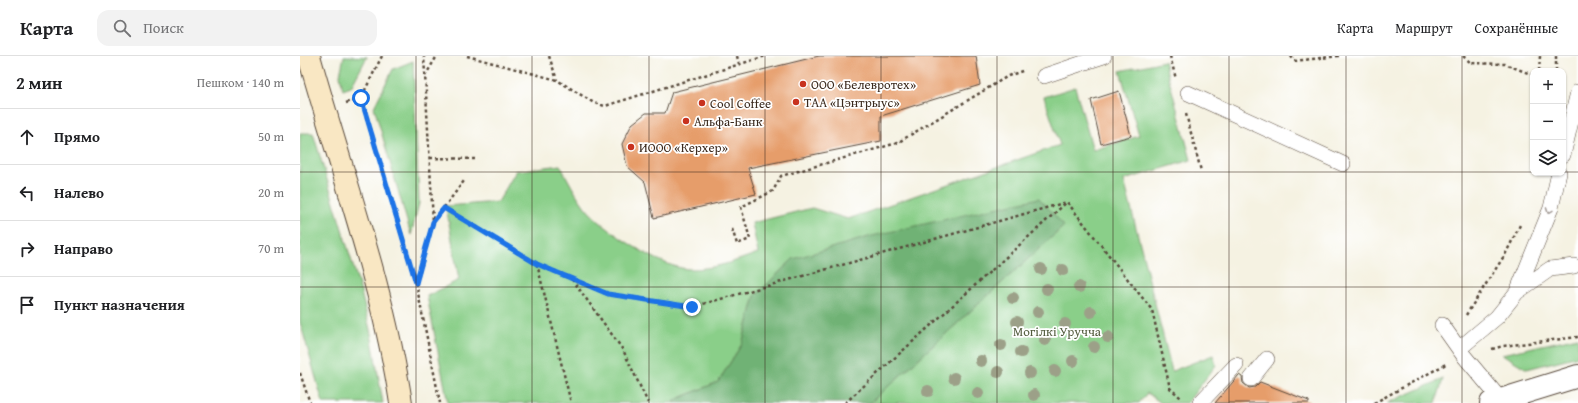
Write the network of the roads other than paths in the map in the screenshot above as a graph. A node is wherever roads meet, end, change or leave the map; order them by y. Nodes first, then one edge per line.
1 (309, 56) edge
2 (1104, 56) edge
3 (1044, 76) dead end
4 (1578, 92) edge
5 (1188, 93) dead end
6 (1566, 142) edge
7 (1343, 164) dead end
8 (1558, 176) edge
9 (1574, 266) dead end
10 (1517, 292) junction
11 (1442, 325) dead end
12 (1459, 349) junction
13 (1268, 359) dead end
14 (1236, 365) dead end
15 (1578, 376) edge
16 (1251, 379) dead end
17 (1495, 401) edge
18 (401, 403) edge
19 (1200, 403) edge

1 - 18 main road
2 - 3 lane
4 - 6 lane
5 - 7 lane
8 -> 10 lane
9 - 10 lane
10 - 12 lane
11 - 12 lane
12 - 17 lane
13 - 16 lane
14 - 19 lane
15 - 17 street

